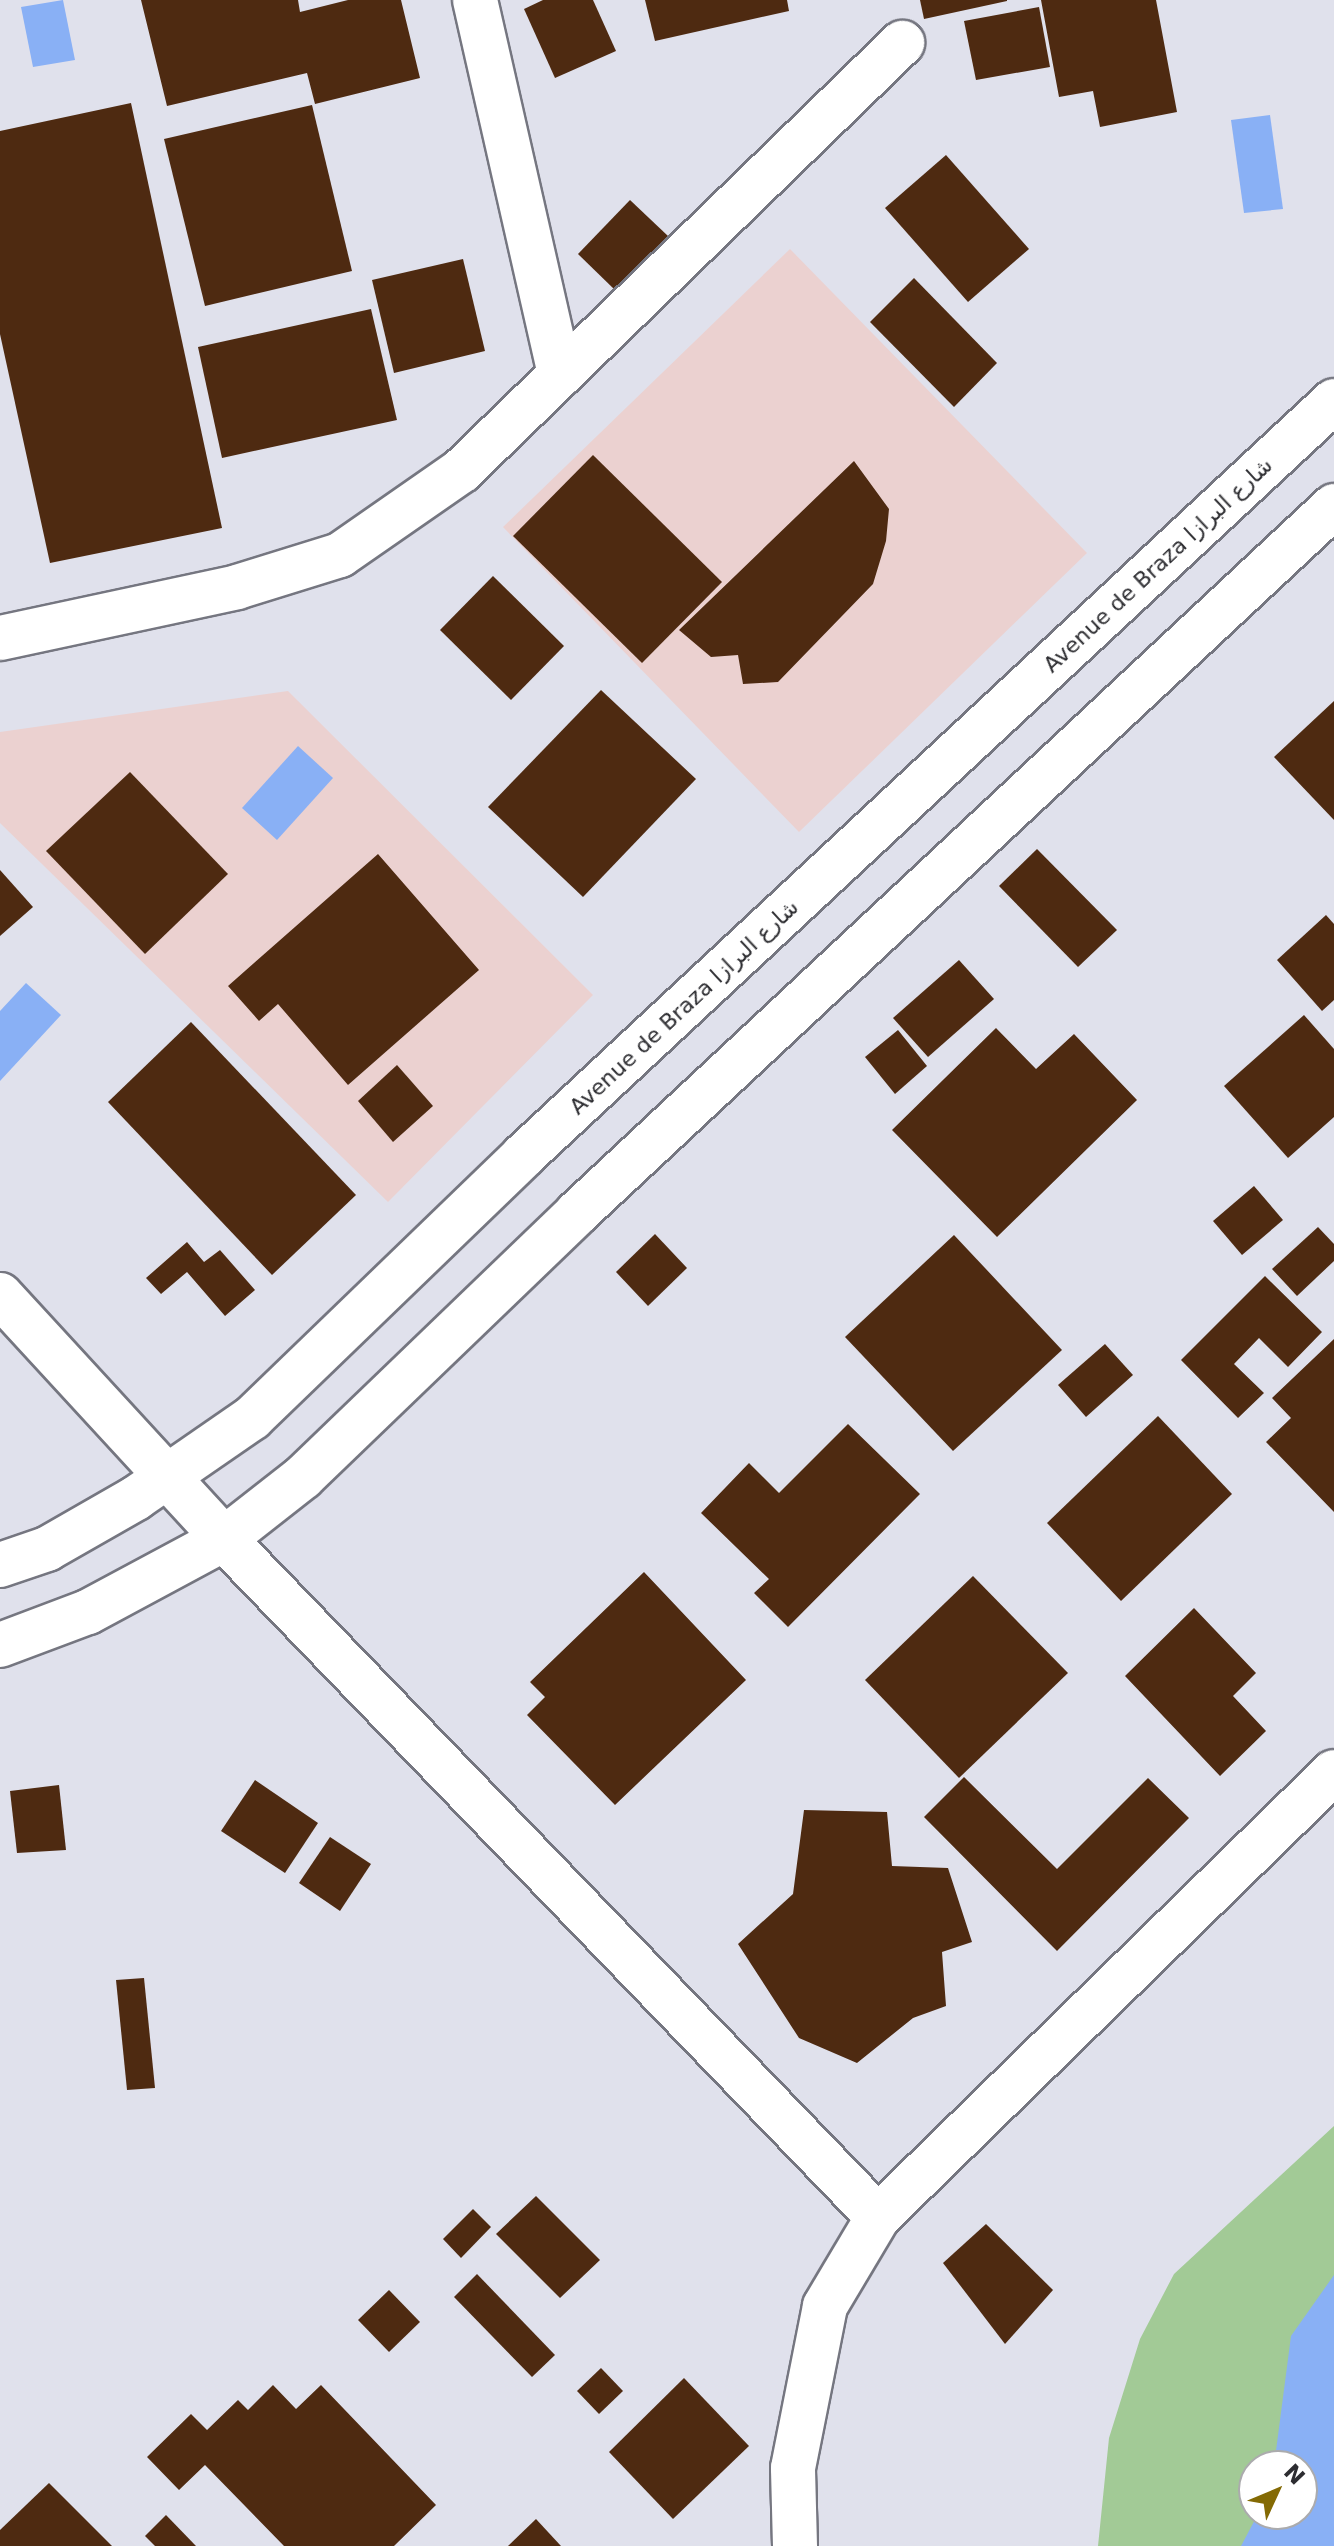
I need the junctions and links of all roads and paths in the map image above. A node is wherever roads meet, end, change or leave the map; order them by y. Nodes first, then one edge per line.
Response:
1 (475, 0) edge
2 (902, 43) dead end
3 (560, 374) junction
4 (1334, 401) edge
5 (1334, 506) edge
6 (0, 638) edge
7 (0, 1295) edge
8 (168, 1479) junction
9 (224, 1539) junction
10 (0, 1565) edge
11 (0, 1645) edge
12 (1334, 1772) edge
13 (878, 2217) junction
14 (795, 2546) edge

1 - 3 street
2 - 3 street
3 - 6 street
4 - 8 street, Avenue de Braza شارع البرازا
5 - 9 street
7 - 8 street
8 - 9 street
8 - 10 street, Avenue de Braza شارع البرازا
9 - 11 street
9 - 13 street
12 - 13 street
13 - 14 street

